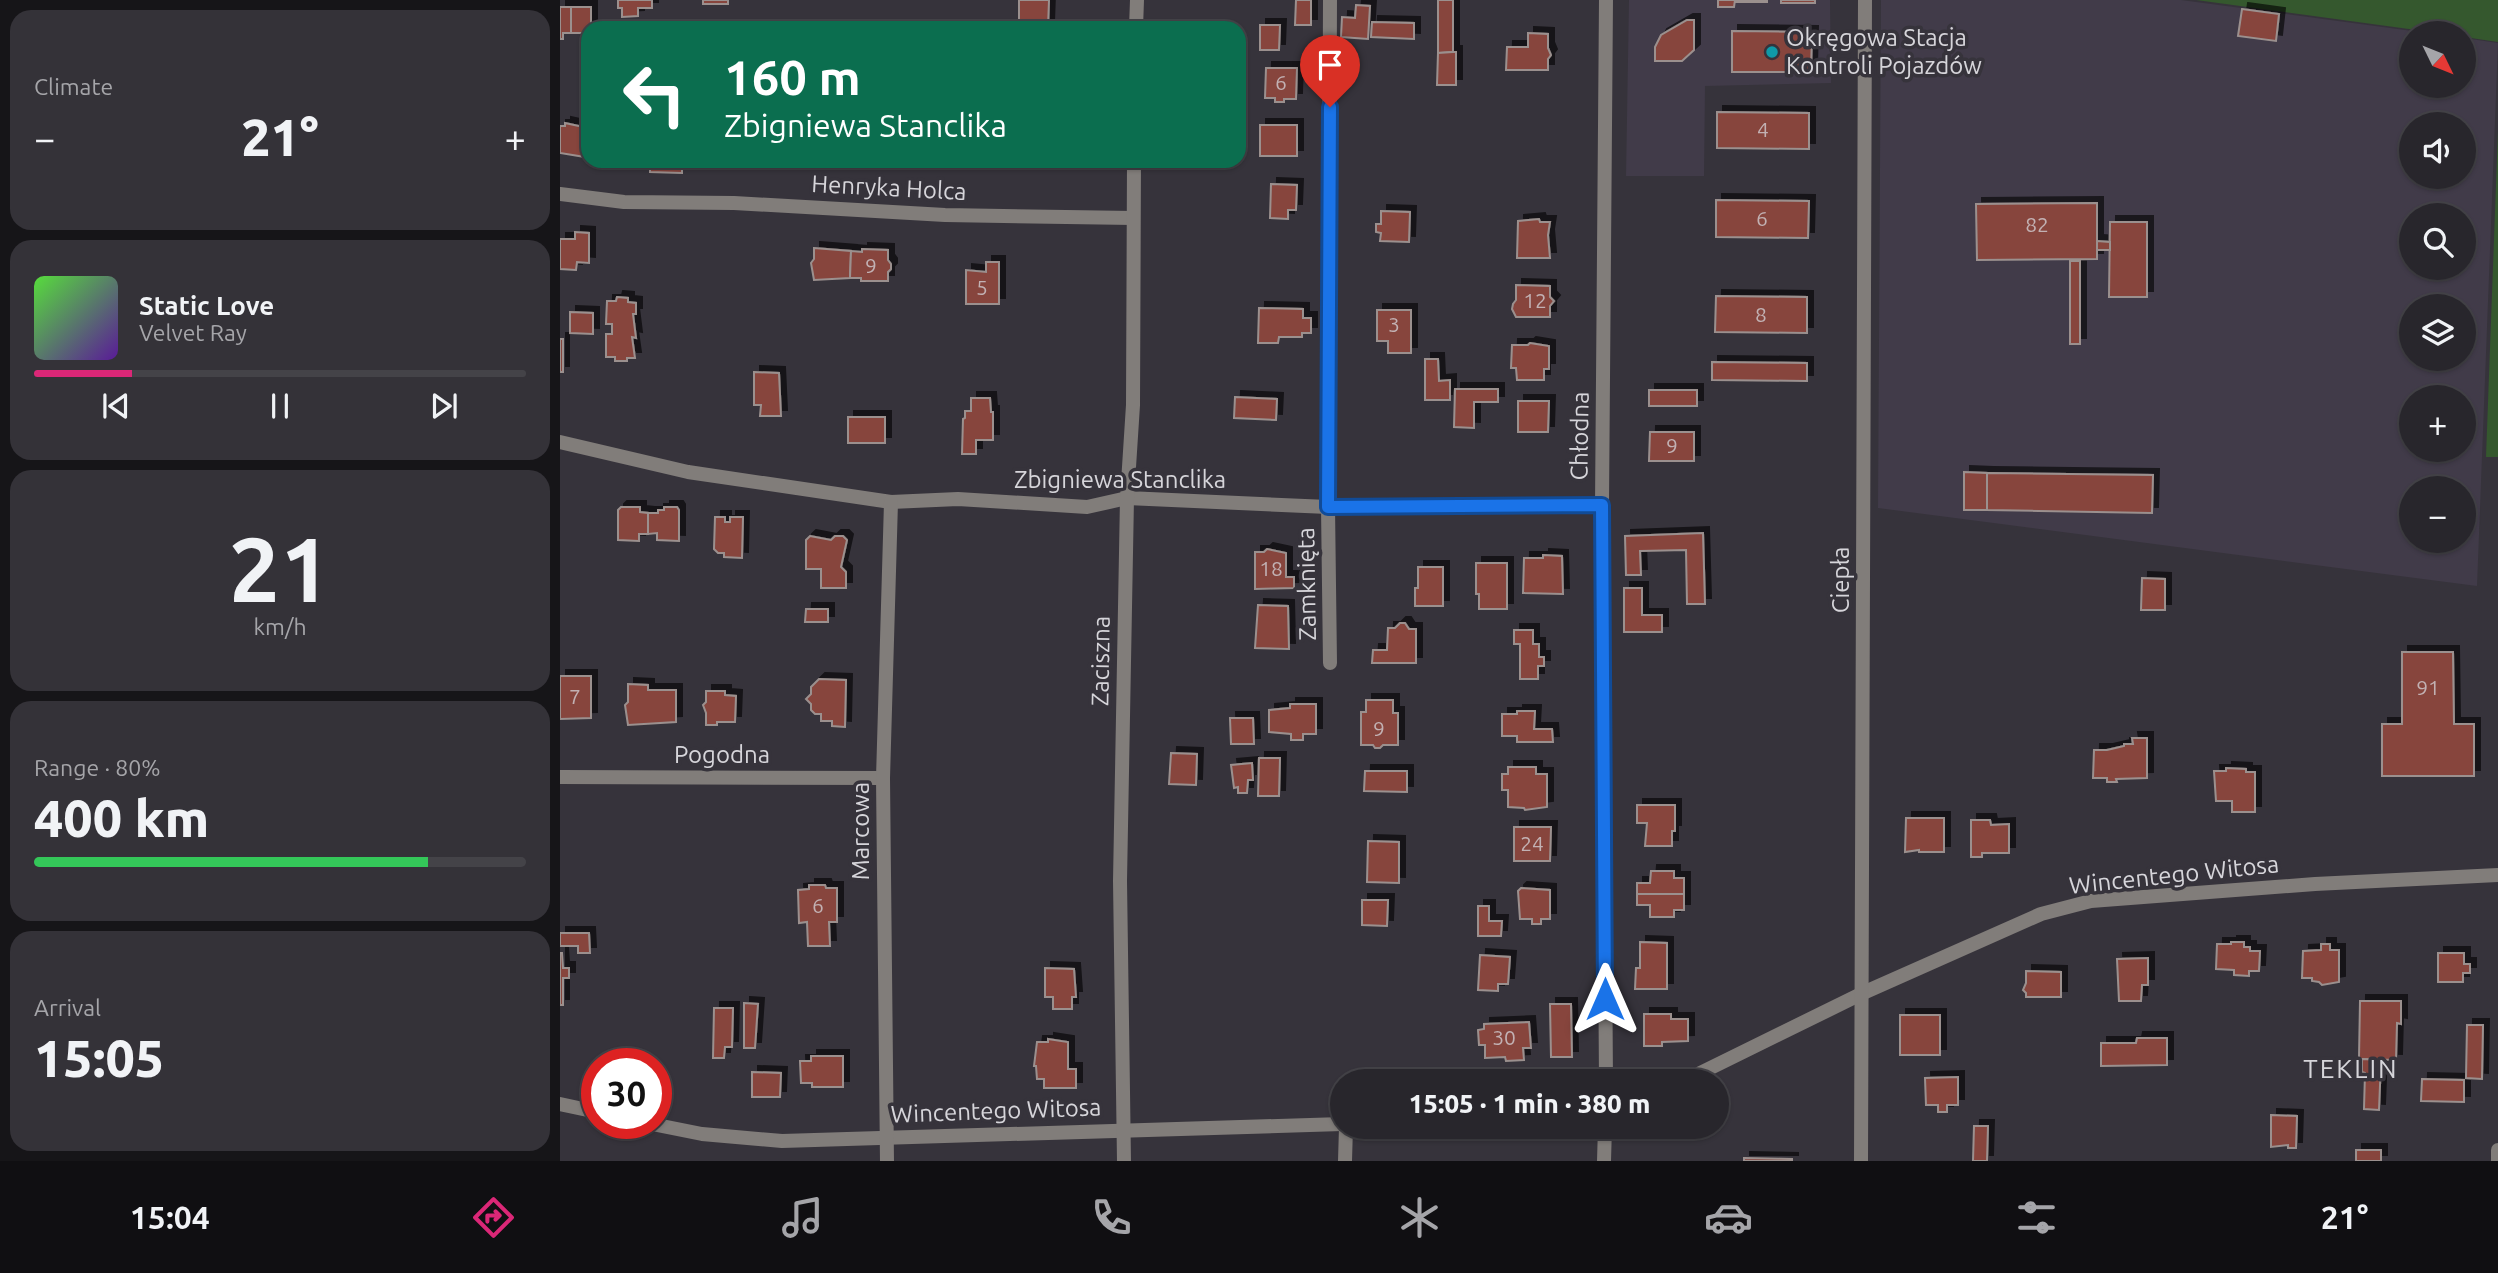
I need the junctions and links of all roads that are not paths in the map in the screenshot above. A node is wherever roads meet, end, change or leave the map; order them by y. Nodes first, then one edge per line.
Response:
1 (1137, 0) edge
2 (1330, 0) edge
3 (1606, 0) edge
4 (1865, 0) edge
5 (1136, 21) edge
6 (1134, 168) edge
7 (560, 194) edge
8 (1133, 218) junction
9 (560, 443) edge
10 (1127, 498) junction
11 (891, 502) junction
12 (1602, 505) junction
13 (1328, 507) junction
14 (1330, 663) dead end
15 (560, 777) edge
16 (883, 778) junction
17 (2498, 875) edge
18 (1863, 993) junction
19 (1606, 1069) edge
20 (1708, 1069) edge
21 (560, 1104) edge
22 (581, 1109) edge
23 (1330, 1125) edge
24 (672, 1128) edge
25 (1125, 1130) junction
26 (888, 1137) junction
27 (1344, 1139) edge
28 (1605, 1139) edge
29 (2498, 1150) edge
30 (887, 1161) edge
31 (1124, 1161) edge
32 (1345, 1161) edge
33 (1604, 1161) edge
34 (1861, 1161) edge
35 (2498, 1161) edge

1 - 5 street
2 - 13 street, Zamknięta
3 - 12 street, Chłodna
4 - 18 street, Ciepła
6 - 8 street, Zaciszna
7 - 8 street, Henryka Holca
8 - 10 street, Zaciszna
9 - 11 street, Zbigniewa Stanclika
10 - 11 street, Zbigniewa Stanclika
10 - 13 street, Zbigniewa Stanclika
10 - 25 street, Zaciszna
11 - 16 street, Marcowa
12 - 13 street, Zbigniewa Stanclika
12 - 19 street, Chłodna
13 - 14 street, Zamknięta
15 - 16 street, Pogodna
16 - 26 street, Marcowa
17 - 18 street, Wincentego Witosa
18 - 20 street, Wincentego Witosa
18 - 34 street, Ciepła
21 - 22 street
23 - 25 street, Wincentego Witosa
24 - 26 street, Wincentego Witosa
25 - 26 street, Wincentego Witosa
25 - 31 street, Zaciszna
26 - 30 street, Marcowa
27 - 32 street
28 - 33 street
29 - 35 street

